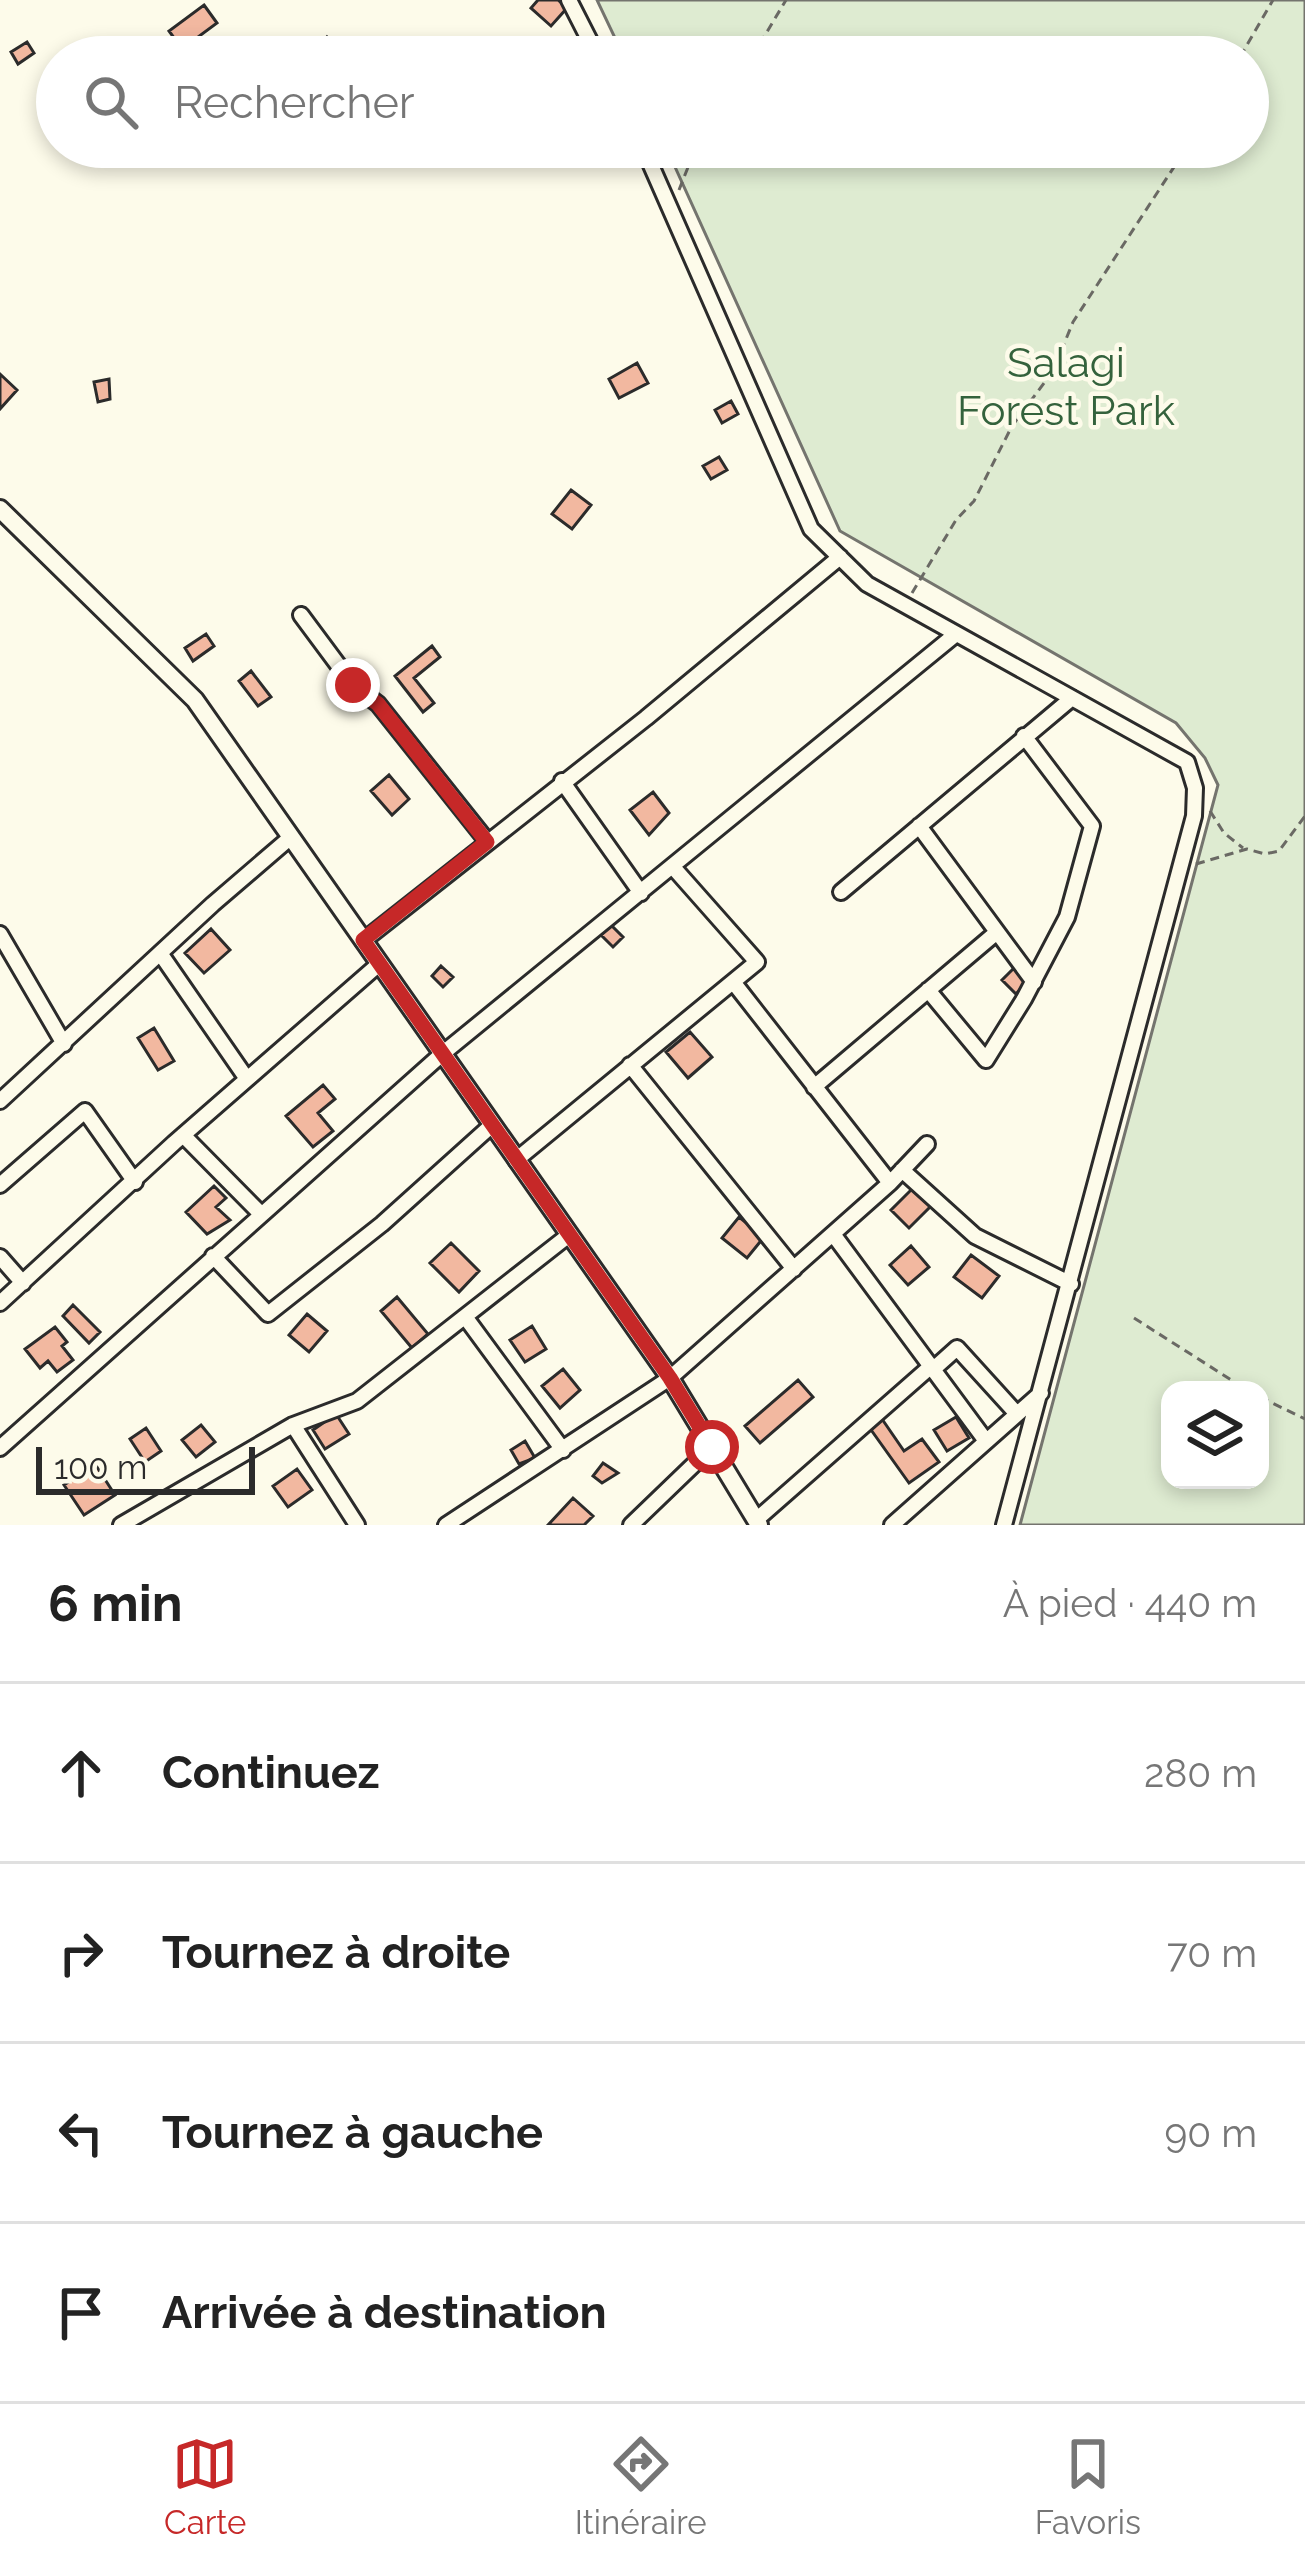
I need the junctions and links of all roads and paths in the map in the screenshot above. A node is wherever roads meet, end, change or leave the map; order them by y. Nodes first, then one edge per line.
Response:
1 (569, 0) edge
2 (786, 0) edge
3 (1273, 0) edge
4 (587, 36) edge
5 (765, 36) edge
6 (1252, 36) edge
7 (653, 168) edge
8 (687, 168) edge
9 (1173, 168) edge
10 (671, 206) junction
11 (0, 509) edge
12 (840, 557) junction
13 (905, 605) junction
14 (301, 615) dead end
15 (956, 634) junction
16 (1072, 698) junction
17 (1024, 736) junction
18 (562, 781) junction
19 (1195, 788) junction
20 (1305, 816) edge
21 (919, 826) junction
22 (291, 837) junction
23 (487, 842) junction
24 (1245, 849) junction
25 (674, 867) junction
26 (1180, 869) junction
27 (841, 892) dead end
28 (641, 893) junction
29 (998, 932) junction
30 (0, 934) edge
31 (363, 940) junction
32 (160, 953) junction
33 (379, 964) junction
34 (1034, 982) junction
35 (734, 983) junction
36 (928, 990) junction
37 (64, 1044) junction
38 (442, 1054) junction
39 (630, 1064) junction
40 (247, 1079) junction
41 (814, 1087) junction
42 (0, 1101) edge
43 (492, 1125) junction
44 (183, 1136) junction
45 (927, 1144) dead end
46 (516, 1160) junction
47 (902, 1170) junction
48 (134, 1182) junction
49 (890, 1183) junction
50 (0, 1185) edge
51 (261, 1214) junction
52 (833, 1234) junction
53 (569, 1235) junction
54 (213, 1256) junction
55 (0, 1257) edge
56 (794, 1269) junction
57 (22, 1282) junction
58 (1071, 1284) junction
59 (0, 1303) edge
60 (466, 1318) junction
61 (1134, 1318) dead end
62 (928, 1367) junction
63 (670, 1378) junction
64 (1235, 1381) edge
65 (1042, 1392) junction
66 (1269, 1401) edge
67 (1017, 1414) junction
68 (1305, 1419) edge
69 (293, 1425) junction
70 (986, 1441) junction
71 (712, 1447) junction
72 (0, 1448) edge
73 (563, 1450) junction
74 (758, 1522) edge
75 (121, 1525) edge
76 (357, 1525) edge
77 (446, 1525) edge
78 (631, 1525) edge
79 (892, 1525) edge
80 (1004, 1525) edge

1 - 4 street
2 - 5 path
3 - 6 path
7 - 10 street
8 - 10 path
9 - 13 path
10 - 12 street
11 - 22 street
12 - 13 street
12 - 18 street
13 - 15 street
14 - 23 street
15 - 16 street
15 - 25 street
16 - 17 street
16 - 19 street
17 - 21 street
17 - 34 street
18 - 23 street
18 - 28 street
19 - 24 path
19 - 26 street
20 - 24 path
21 - 27 street
21 - 29 street
22 - 31 street
22 - 32 street
23 - 31 street
24 - 26 path
25 - 28 street
25 - 35 street
26 - 58 street
28 - 38 street
29 - 34 street
29 - 36 street
30 - 37 street
31 - 33 street
32 - 37 street
32 - 40 street
33 - 38 street
33 - 40 street
34 - 36 street
35 - 39 street
35 - 41 street
36 - 41 street
37 - 42 street
38 - 43 street
38 - 51 street
39 - 46 street
39 - 56 street
40 - 44 street
41 - 49 street
43 - 46 street
43 - 54 street
44 - 48 street
44 - 51 street
45 - 47 street
46 - 53 street
47 - 49 street
47 - 58 street
48 - 50 street
48 - 57 street
49 - 52 street
51 - 54 street
52 - 56 street
52 - 62 street
53 - 60 street
53 - 63 street
54 - 72 street
55 - 57 street
56 - 63 street
57 - 59 street
58 - 65 street
60 - 69 street
60 - 73 street
61 - 64 path
62 - 67 street
62 - 70 street
62 - 74 street
63 - 71 street
63 - 73 street
65 - 67 street
65 - 80 street
66 - 68 path
67 - 70 street
69 - 75 street
69 - 76 street
70 - 79 street
71 - 74 street
71 - 78 street
73 - 77 street

